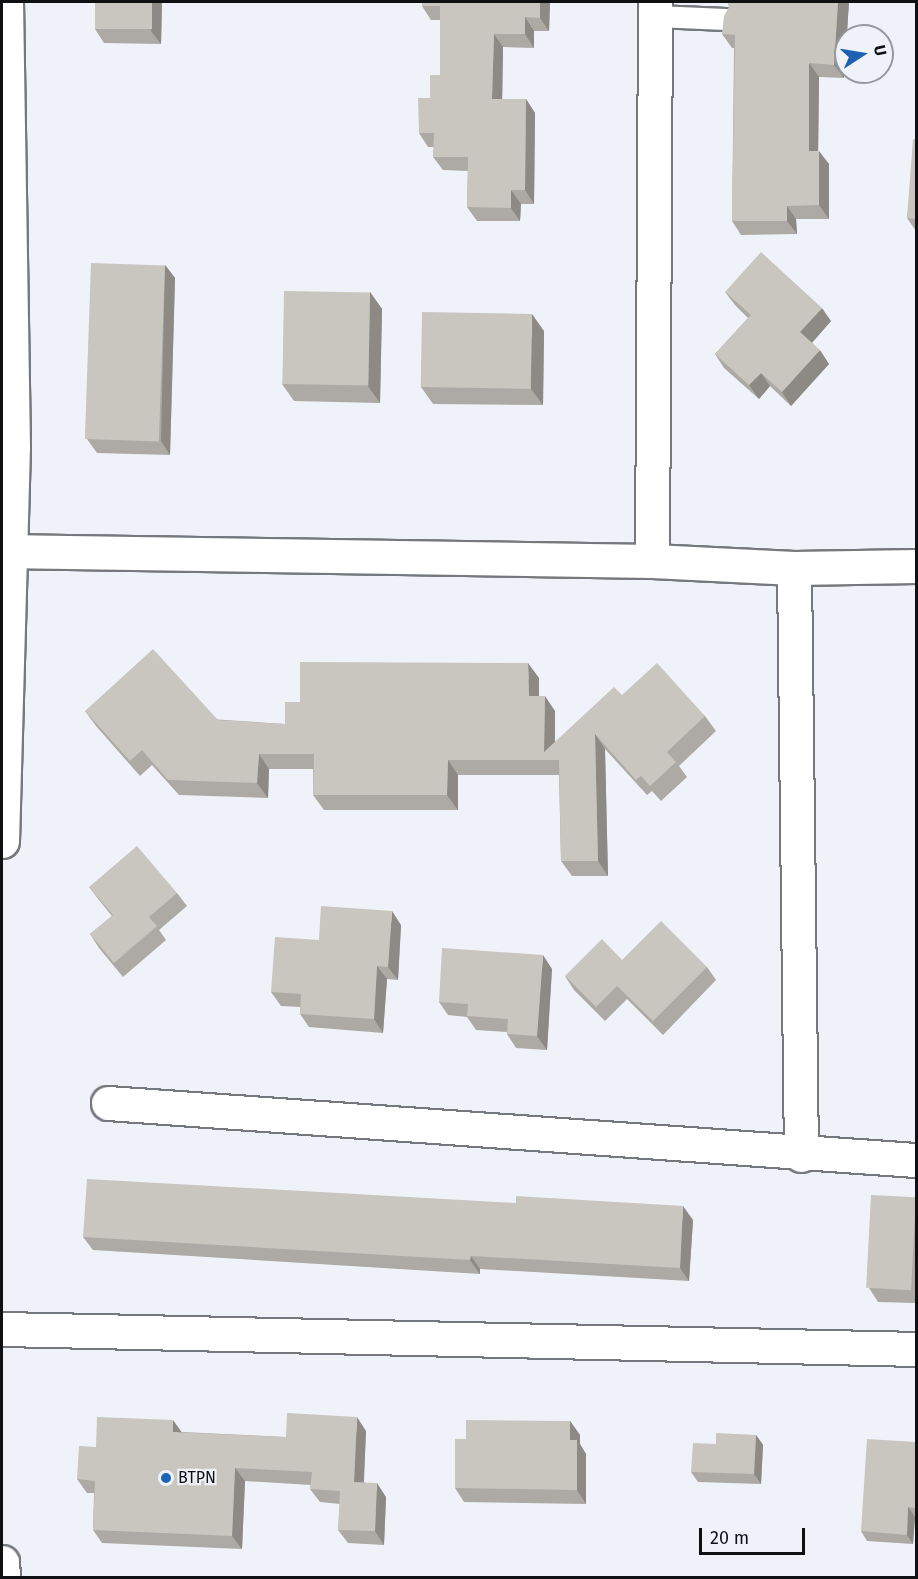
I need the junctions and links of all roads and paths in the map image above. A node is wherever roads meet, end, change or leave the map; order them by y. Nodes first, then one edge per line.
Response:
1 (6, 2) edge
2 (655, 9) edge
3 (726, 19) edge
4 (4, 82) edge
5 (6, 552) edge
6 (652, 561) junction
7 (916, 566) edge
8 (795, 568) junction
9 (2, 841) edge
10 (108, 1103) dead end
11 (801, 1155) junction
12 (916, 1160) edge
13 (2, 1329) edge
14 (916, 1349) edge
15 (2, 1563) edge
16 (3, 1578) edge

1 - 4 street
2 - 3 lane
2 - 6 street
4 - 5 street
5 - 6 street
5 - 9 street
6 - 8 street
7 - 8 street
8 - 11 street
10 - 11 street
11 - 12 street
13 - 14 street
15 - 16 street

